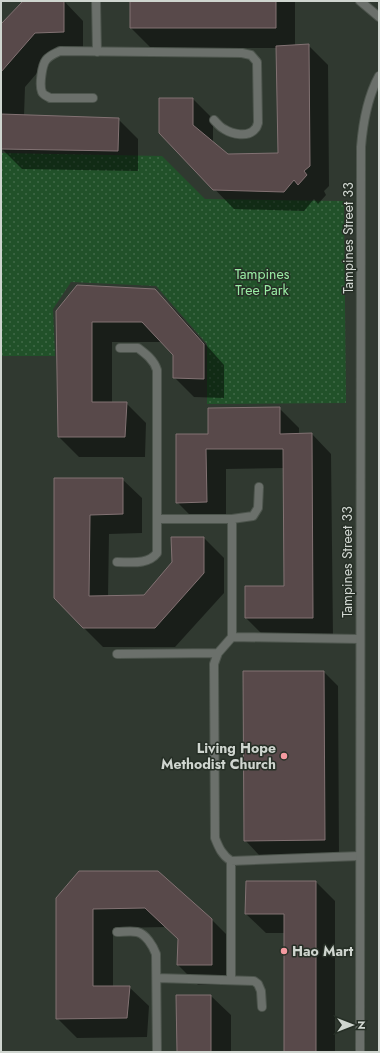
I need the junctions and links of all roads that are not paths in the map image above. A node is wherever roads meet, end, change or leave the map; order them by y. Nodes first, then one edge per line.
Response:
1 (96, 1) edge
2 (360, 1) edge
3 (379, 17) edge
4 (97, 52) junction
5 (379, 76) edge
6 (93, 98) dead end
7 (214, 120) dead end
8 (120, 348) dead end
9 (259, 487) dead end
10 (157, 519) junction
11 (232, 519) junction
12 (117, 562) dead end
13 (232, 637) junction
14 (360, 639) junction
15 (218, 653) junction
16 (116, 654) dead end
17 (360, 856) junction
18 (231, 861) junction
19 (117, 932) dead end
20 (157, 978) junction
21 (231, 980) junction
22 (262, 1006) dead end
23 (157, 1052) edge
24 (360, 1052) edge

1 - 4 street
2 - 3 street
4 - 6 street
4 - 7 street
5 - 14 street, Tampines Street 33
8 - 10 street
9 - 11 street
10 - 11 street
10 - 12 street
11 - 13 street
13 - 14 street
13 - 15 street
14 - 17 street, Tampines Street 33
15 - 16 street
15 - 18 street
17 - 18 street
17 - 24 street, Tampines Street 33
18 - 21 street
19 - 20 street
20 - 21 street
20 - 23 street
21 - 22 street

